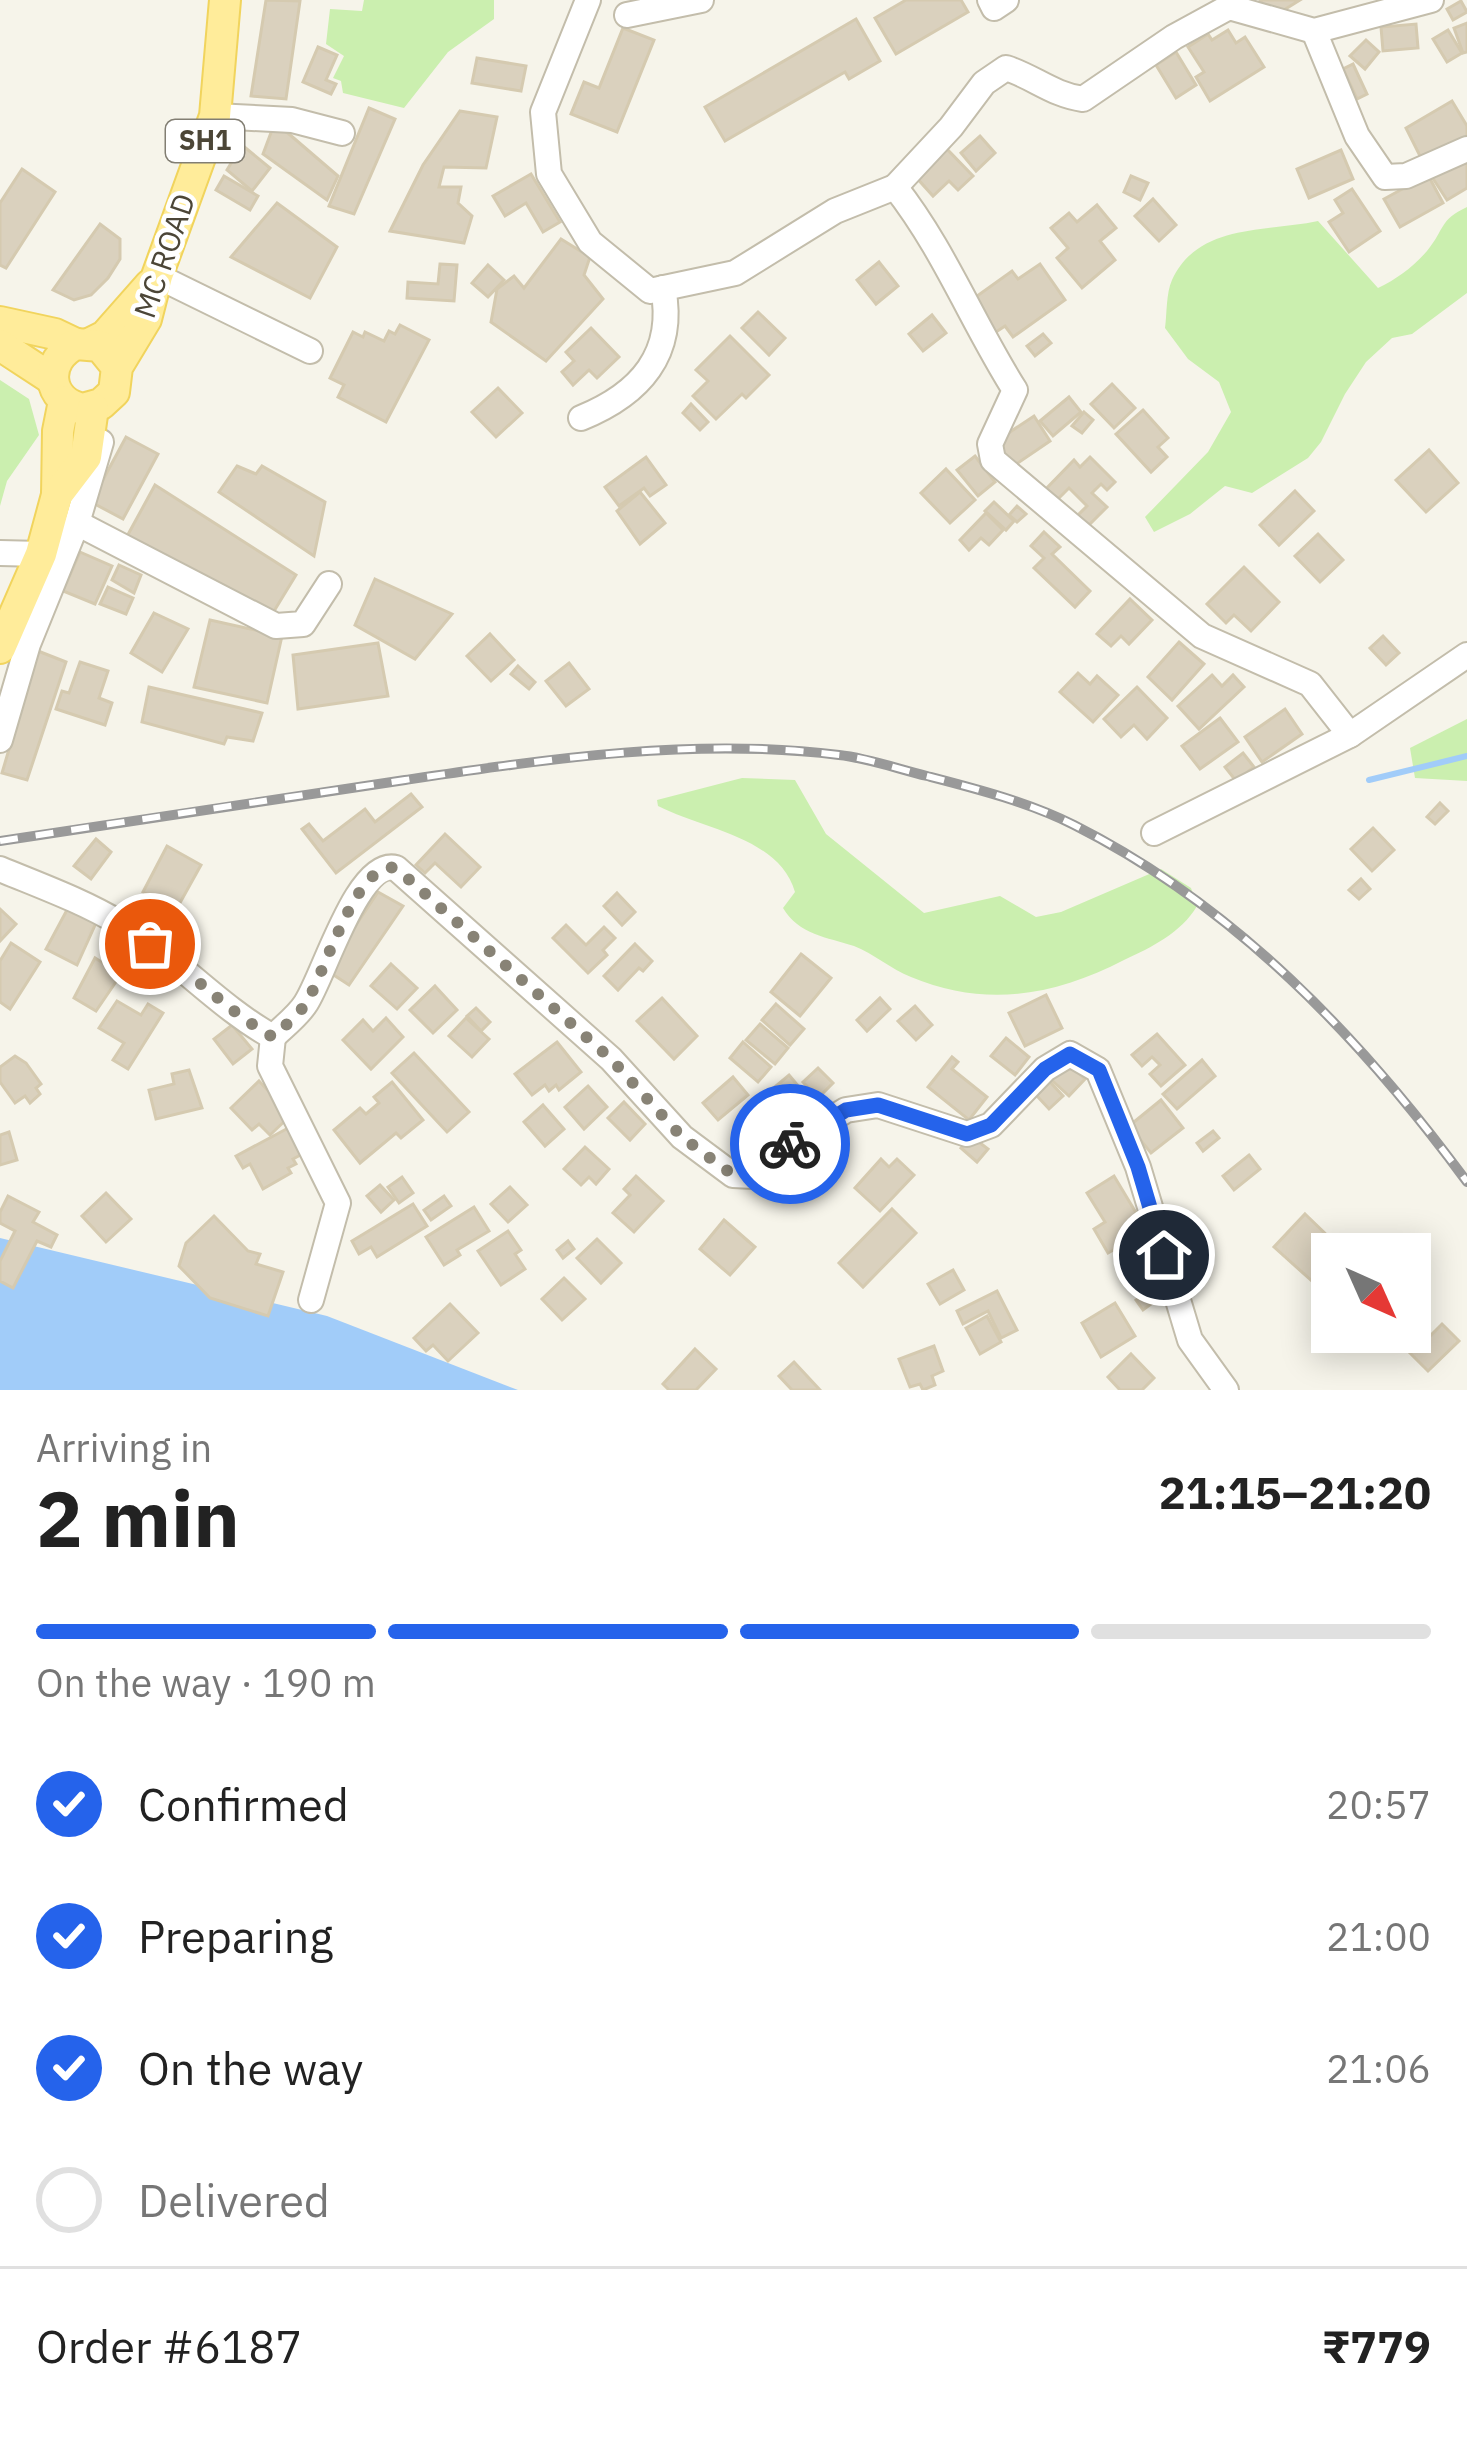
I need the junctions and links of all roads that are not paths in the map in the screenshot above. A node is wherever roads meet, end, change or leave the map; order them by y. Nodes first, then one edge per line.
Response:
1 (225, 0) edge
2 (588, 0) edge
3 (701, 0) edge
4 (990, 0) edge
5 (1006, 0) edge
6 (1431, 0) edge
7 (627, 15) dead end
8 (1314, 31) junction
9 (215, 116) junction
10 (341, 134) dead end
11 (1467, 148) edge
12 (895, 187) junction
13 (157, 276) junction
14 (663, 288) junction
15 (0, 322) edge
16 (83, 343) junction
17 (0, 345) edge
18 (310, 351) dead end
19 (117, 367) junction
20 (70, 396) junction
21 (580, 418) dead end
22 (77, 524) junction
23 (0, 553) edge
24 (41, 554) junction
25 (329, 584) dead end
26 (0, 648) edge
27 (1467, 655) edge
28 (1350, 735) junction
29 (0, 740) edge
30 (1154, 833) dead end
31 (0, 869) edge
32 (273, 1037) junction
33 (311, 1300) dead end
34 (1226, 1390) edge

1 - 9 main road, MC ROAD / SH1
2 - 14 street
3 - 7 street
4 - 5 street
6 - 8 street
8 - 11 street
8 - 12 street
9 - 10 street
9 - 13 main road, MC ROAD / SH1
12 - 14 street
12 - 28 street
13 - 16 main road
13 - 18 street
13 - 19 main road, MC ROAD / SH1
14 - 21 street
15 - 16 main road
16 - 19 main road, MC ROAD
16 - 20 main road
17 - 20 main road
19 - 20 main road, MC ROAD
20 - 22 street
20 - 24 main road
22 - 25 street
22 - 29 street
23 - 24 street
24 - 26 main road
27 - 28 street
28 - 30 street
31 - 32 street
32 - 33 street
32 - 34 street

